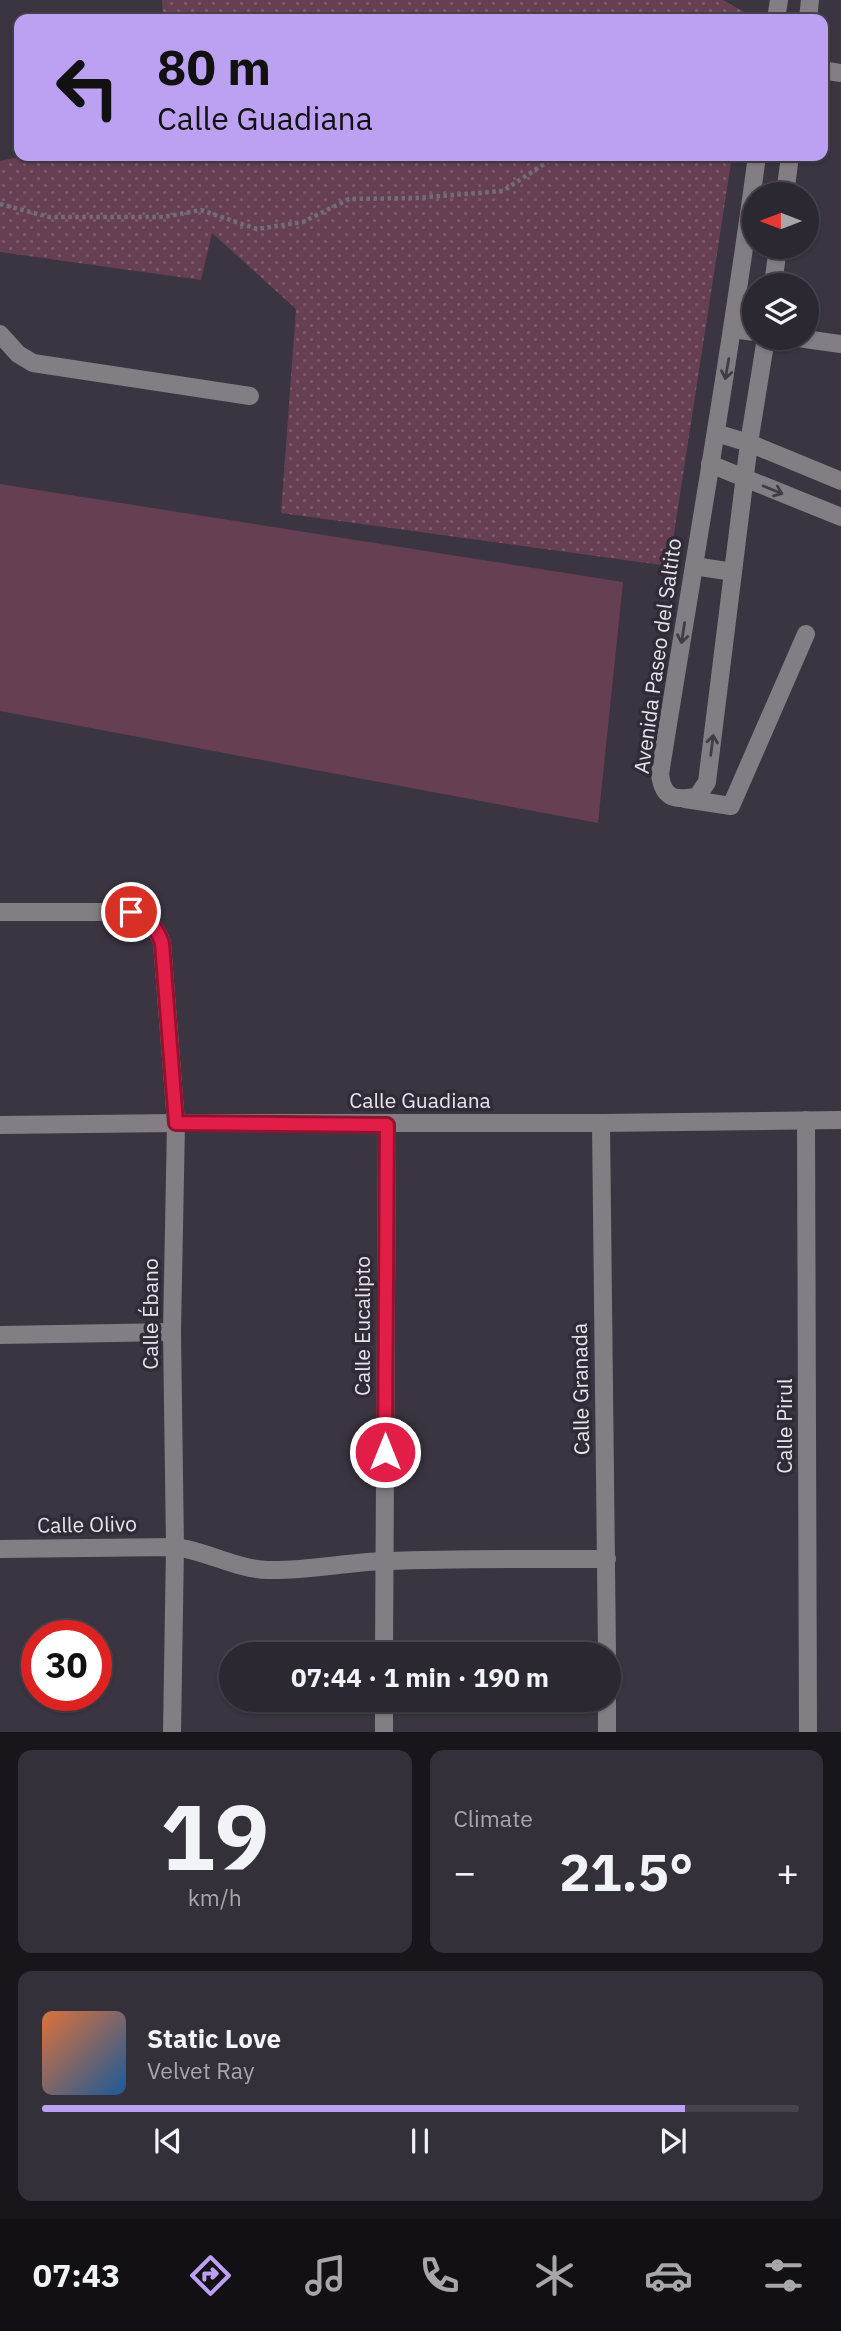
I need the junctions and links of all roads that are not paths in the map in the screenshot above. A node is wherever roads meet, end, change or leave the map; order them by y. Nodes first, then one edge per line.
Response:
1 (756, 161) edge
2 (789, 161) edge
3 (787, 182) edge
4 (734, 329) junction
5 (742, 330) edge
6 (0, 334) edge
7 (819, 341) edge
8 (841, 344) edge
9 (764, 350) edge
10 (250, 396) dead end
11 (716, 433) junction
12 (750, 443) junction
13 (710, 464) junction
14 (745, 478) junction
15 (841, 481) edge
16 (841, 517) edge
17 (694, 566) junction
18 (733, 572) junction
19 (806, 634) dead end
20 (685, 799) junction
21 (0, 912) edge
22 (806, 1120) junction
23 (841, 1120) edge
24 (176, 1123) junction
25 (601, 1123) junction
26 (0, 1125) edge
27 (387, 1125) junction
28 (172, 1332) junction
29 (0, 1335) edge
30 (175, 1547) junction
31 (0, 1549) edge
32 (607, 1559) junction
33 (384, 1561) junction
34 (384, 1642) edge
35 (607, 1642) edge
36 (384, 1712) edge
37 (607, 1712) edge
38 (172, 1732) edge
39 (384, 1732) edge
40 (607, 1732) edge
41 (808, 1732) edge

1 - 4 street, Avenida Paseo del Saltito
2 - 3 street
4 - 5 street
4 -> 11 street, Avenida Paseo del Saltito
6 - 10 street
7 - 8 street
9 - 12 street
11 - 12 street
11 - 13 street, Avenida Paseo del Saltito
12 - 14 street
12 - 15 street
13 - 14 street
13 - 17 street, Avenida Paseo del Saltito
14 -> 16 street
14 - 18 street
17 - 18 street
17 -> 20 street, Avenida Paseo del Saltito
20 -> 18 street
19 - 20 street
21 - 24 street, Calle Ébano
22 - 23 street, Calle Guadiana
22 - 25 street, Calle Guadiana
22 - 41 street, Calle Pirul
24 - 26 street, Calle Guadiana
24 - 27 street, Calle Guadiana
24 - 28 street, Calle Ébano
25 - 27 street, Calle Guadiana
25 - 32 street, Calle Granada
27 - 33 street, Calle Eucalipto
28 - 29 street
28 - 30 street, Calle Ébano
30 - 31 street, Calle Olivo
30 - 33 street, Calle Olivo
30 - 38 street, Calle Ébano
32 - 33 street, Calle Olivo
32 - 35 street, Calle Granada
33 - 34 street, Calle Eucalipto
36 - 39 street
37 - 40 street

